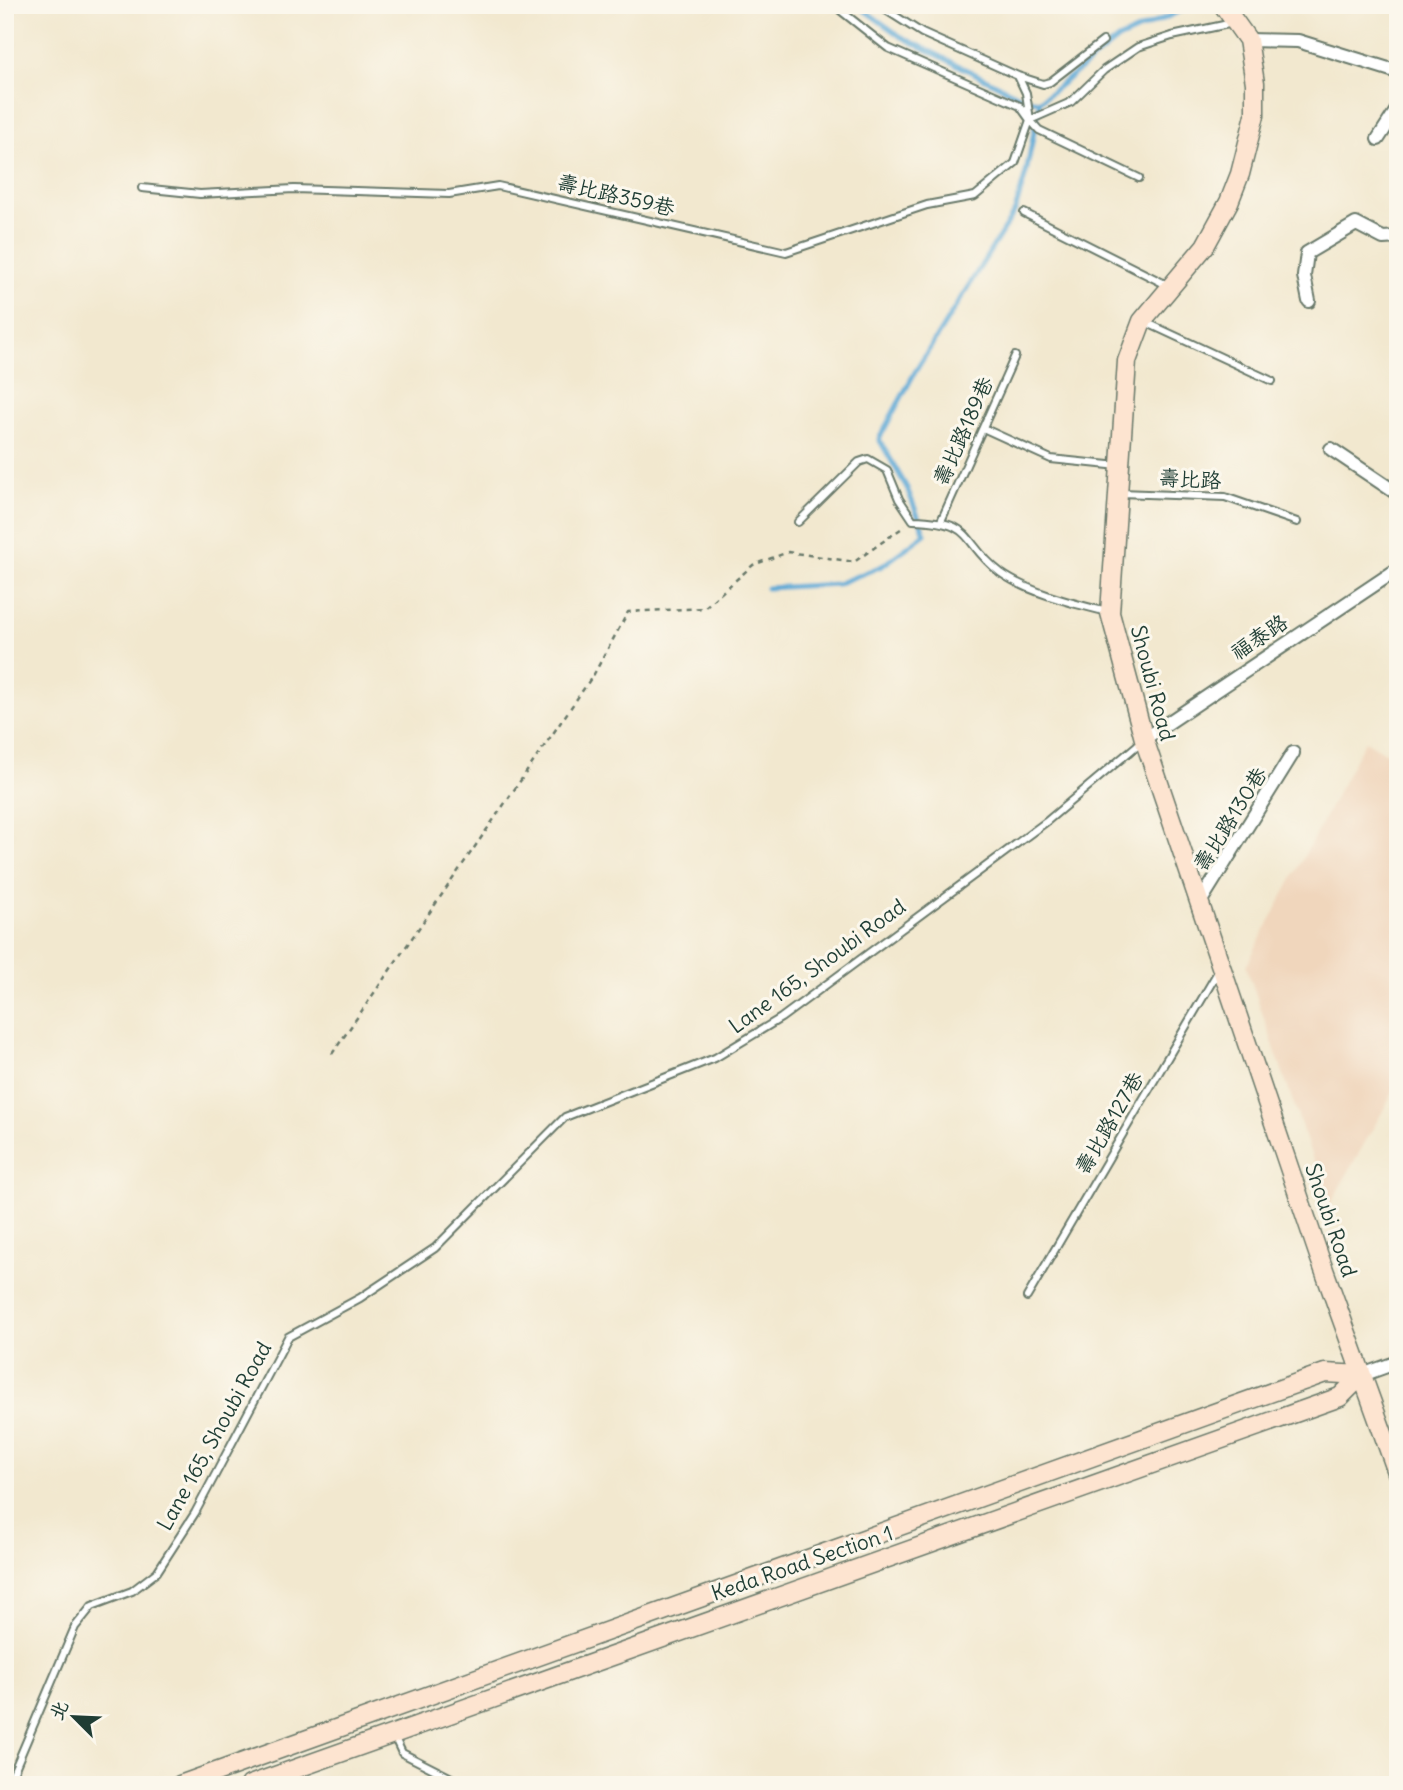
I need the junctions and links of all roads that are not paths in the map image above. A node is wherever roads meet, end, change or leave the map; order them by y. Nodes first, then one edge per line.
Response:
1 (878, 5) edge
2 (840, 10) dead end
3 (1228, 13) edge
4 (1248, 40) junction
5 (1103, 41) dead end
6 (1398, 72) edge
7 (1018, 76) junction
8 (1398, 108) edge
9 (1030, 120) junction
10 (1378, 139) dead end
11 (1139, 178) dead end
12 (142, 188) dead end
13 (1024, 213) dead end
14 (1398, 237) edge
15 (1171, 286) junction
16 (1309, 301) dead end
17 (1142, 321) junction
18 (1015, 356) dead end
19 (1272, 381) dead end
20 (985, 429) junction
21 (1331, 449) dead end
22 (1122, 466) junction
23 (1120, 493) junction
24 (1398, 494) edge
25 (941, 521) junction
26 (798, 522) dead end
27 (1297, 522) dead end
28 (1398, 569) edge
29 (1110, 613) junction
30 (1144, 739) junction
31 (1293, 753) dead end
32 (1199, 904) junction
33 (1220, 967) junction
34 (1027, 1297) dead end
35 (1398, 1362) edge
36 (1362, 1375) junction
37 (1398, 1475) edge
38 (393, 1732) junction
39 (8, 1785) edge
40 (180, 1785) edge
41 (250, 1785) edge
42 (465, 1785) edge

1 - 7 lane
2 - 9 lane
3 - 4 street, Shoubi Road
3 - 9 lane
4 - 6 street
4 - 15 street, Shoubi Road
5 - 7 lane
7 - 9 lane, 壽比路359巷
8 - 10 street
9 - 11 lane
9 - 12 lane, 壽比路359巷
13 - 15 lane
14 - 16 street
15 - 17 street, Shoubi Road
17 - 19 lane
17 - 22 street, Shoubi Road
18 - 20 lane, 壽比路189巷
20 - 22 lane
20 - 25 lane, 壽比路189巷
21 - 24 street
22 - 23 street, Shoubi Road
23 - 27 lane, 壽比路
23 - 29 street, Shoubi Road
25 - 26 lane
25 - 29 lane
28 - 30 street, 福泰路
29 - 30 street, Shoubi Road
30 - 32 street, Shoubi Road
30 - 39 lane, Lane 165, Shoubi Road
31 - 32 street, 壽比路130巷
32 - 33 street, Shoubi Road
33 - 34 lane, 壽比路127巷
33 - 36 street, Shoubi Road
35 - 36 street
36 - 37 street, Shoubi Road
36 - 38 street, Keda Road Section 1
36 - 40 street
38 - 41 street, Keda Road Section 1
38 - 42 lane

